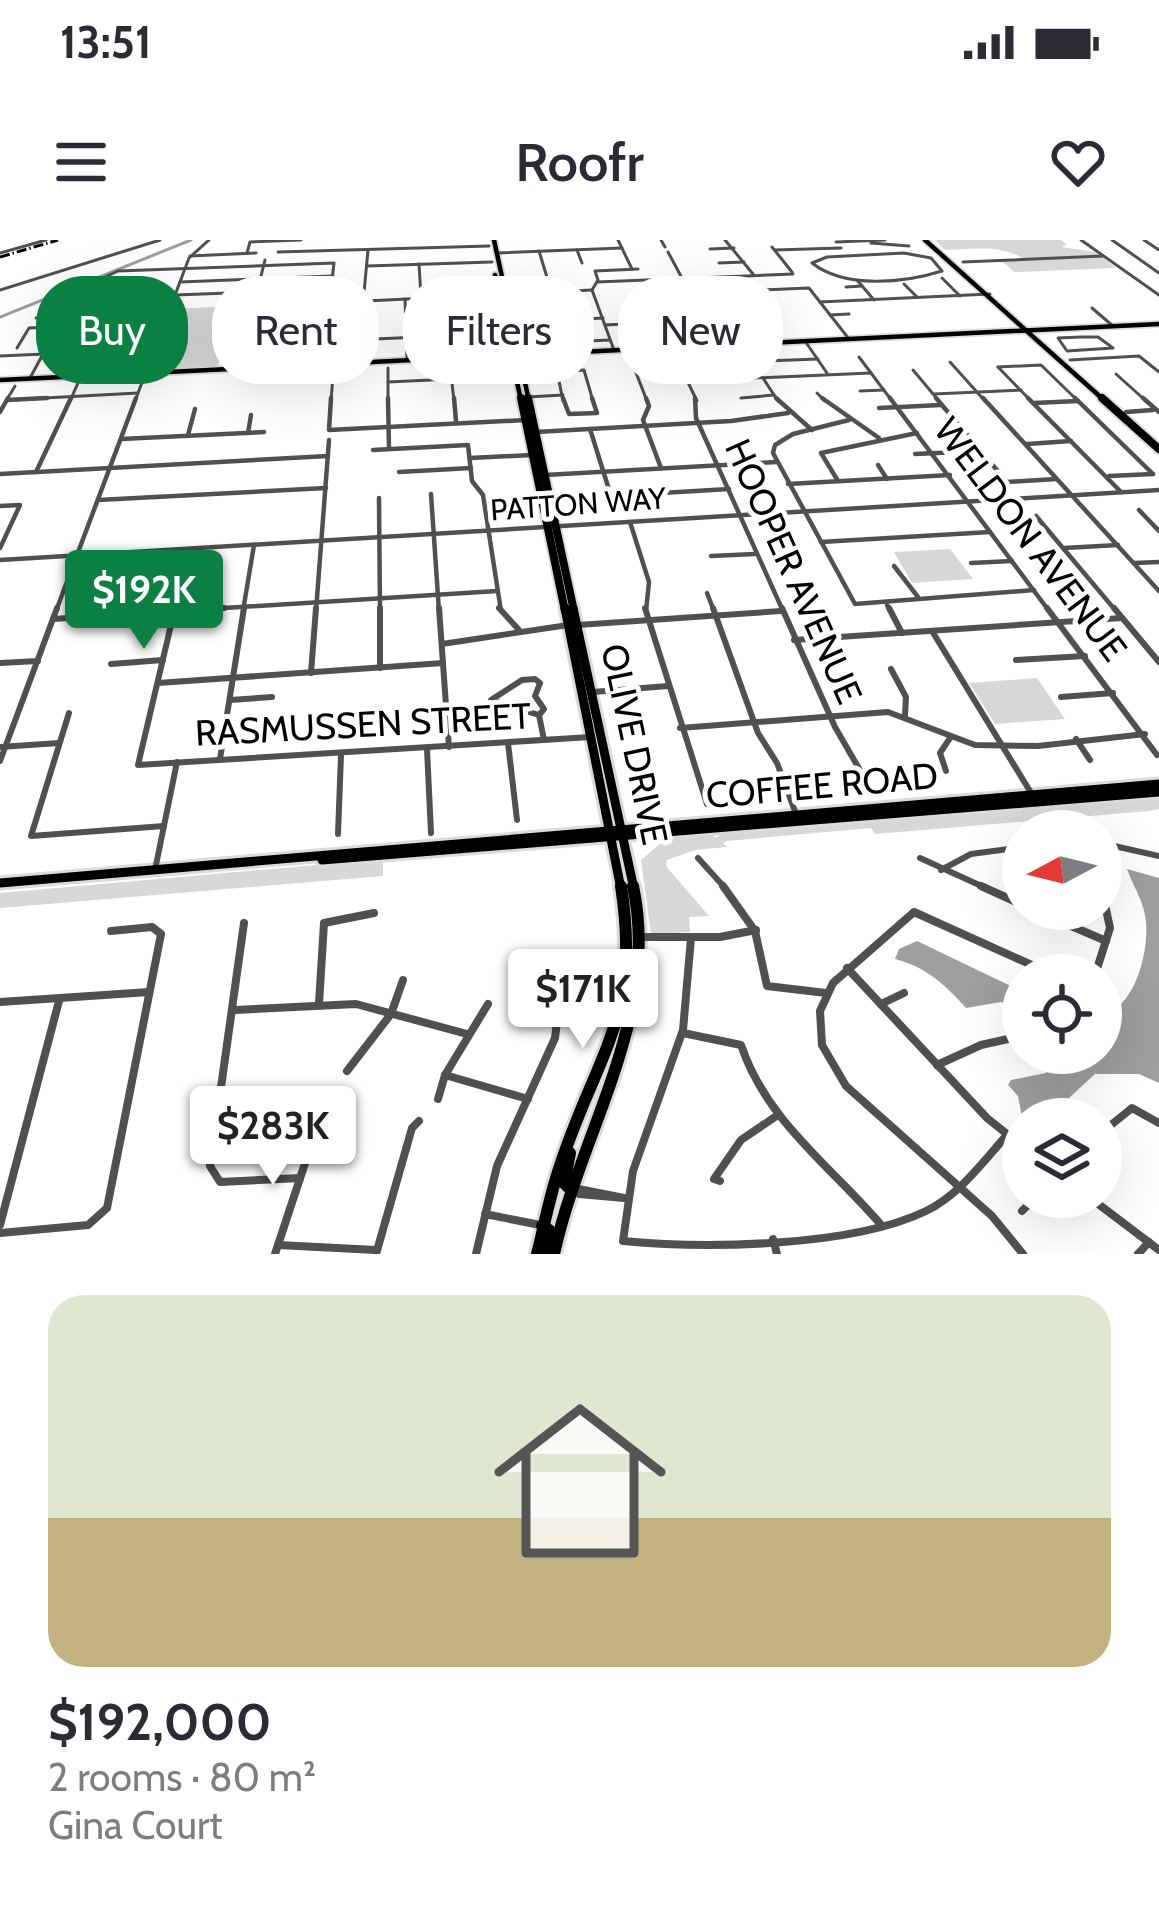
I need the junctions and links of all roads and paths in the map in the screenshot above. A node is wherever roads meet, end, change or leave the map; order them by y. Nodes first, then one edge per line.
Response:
1 (41, 240) edge
2 (160, 240) edge
3 (209, 240) edge
4 (302, 240) edge
5 (618, 240) edge
6 (661, 240) edge
7 (725, 240) edge
8 (869, 240) edge
9 (885, 240) edge
10 (928, 240) edge
11 (1081, 240) edge
12 (1112, 240) edge
13 (835, 241) edge
14 (250, 242) edge
15 (1147, 242) edge
16 (909, 246) dead end
17 (1159, 247) edge
18 (622, 248) junction
19 (734, 248) junction
20 (493, 249) edge
21 (710, 249) dead end
22 (368, 250) junction
23 (577, 250) junction
24 (306, 251) junction
25 (539, 251) junction
26 (278, 252) dead end
27 (256, 253) dead end
28 (0, 254) edge
29 (247, 254) junction
30 (190, 256) junction
31 (1103, 256) junction
32 (582, 262) dead end
33 (744, 262) junction
34 (963, 262) dead end
35 (264, 263) junction
36 (719, 263) dead end
37 (944, 263) junction
38 (1159, 263) edge
39 (418, 264) junction
40 (1146, 264) junction
41 (367, 266) junction
42 (185, 268) junction
43 (964, 271) junction
44 (1159, 272) edge
45 (107, 276) edge
46 (182, 276) edge
47 (261, 276) edge
48 (333, 276) edge
49 (367, 276) edge
50 (419, 276) edge
51 (547, 276) edge
52 (681, 276) edge
53 (755, 276) joint
54 (942, 278) dead end
55 (856, 279) dead end
56 (597, 282) junction
57 (618, 282) edge
58 (904, 284) dead end
59 (862, 286) junction
60 (594, 287) edge
61 (846, 287) dead end
62 (783, 289) edge
63 (0, 290) edge
64 (987, 294) junction
65 (594, 295) edge
66 (1159, 295) edge
67 (960, 296) junction
68 (917, 298) junction
69 (874, 299) junction
70 (820, 302) junction
71 (999, 306) junction
72 (1092, 308) dead end
73 (849, 314) dead end
74 (830, 315) junction
75 (1016, 316) junction
76 (594, 322) edge
77 (604, 322) junction
78 (618, 322) edge
79 (1159, 324) edge
80 (1113, 326) junction
81 (36, 328) edge
82 (1031, 330) junction
83 (1077, 332) junction
84 (849, 339) junction
85 (594, 340) edge
86 (610, 340) junction
87 (805, 341) junction
88 (783, 342) edge
89 (1047, 347) junction
90 (17, 348) dead end
91 (614, 350) junction
92 (618, 350) edge
93 (594, 351) edge
94 (36, 355) edge
95 (859, 357) dead end
96 (1, 358) edge
97 (818, 359) junction
98 (783, 360) edge
99 (1070, 360) junction
100 (950, 362) dead end
101 (36, 367) edge
102 (388, 368) dead end
103 (914, 370) dead end
104 (1159, 372) edge
105 (871, 373) junction
106 (829, 374) junction
107 (1116, 374) dead end
108 (783, 377) edge
109 (30, 378) junction
110 (36, 378) edge
111 (0, 380) edge
112 (403, 381) edge
113 (388, 382) junction
114 (78, 384) edge
115 (143, 384) edge
116 (332, 384) edge
117 (452, 384) edge
118 (518, 384) edge
119 (524, 384) edge
120 (640, 384) edge
121 (689, 384) edge
122 (768, 384) edge
123 (15, 386) dead end
124 (519, 387) junction
125 (884, 390) junction
126 (1021, 390) junction
127 (860, 391) dead end
128 (977, 392) junction
129 (138, 393) junction
130 (818, 393) dead end
131 (933, 394) junction
132 (563, 395) junction
133 (774, 395) junction
134 (1159, 395) edge
135 (1141, 396) junction
136 (71, 397) junction
137 (528, 397) junction
138 (741, 398) dead end
139 (7, 400) junction
140 (1078, 401) junction
141 (1034, 403) junction
142 (943, 405) junction
143 (898, 407) junction
144 (879, 408) dead end
145 (195, 410) dead end
146 (1158, 411) edge
147 (0, 412) edge
148 (788, 412) junction
149 (1123, 412) junction
150 (1091, 413) junction
151 (251, 415) dead end
152 (526, 420) junction
153 (850, 420) junction
154 (456, 423) junction
155 (698, 423) junction
156 (644, 425) junction
157 (388, 427) junction
158 (590, 428) junction
159 (812, 430) junction
160 (264, 432) dead end
161 (536, 432) junction
162 (248, 433) junction
163 (917, 433) junction
164 (188, 436) junction
165 (763, 438) dead end
166 (879, 438) junction
167 (121, 439) junction
168 (329, 440) dead end
169 (1071, 441) junction
170 (778, 442) junction
171 (1024, 444) junction
172 (1159, 445) edge
173 (389, 449) junction
174 (373, 450) dead end
175 (981, 451) junction
176 (933, 453) junction
177 (915, 454) dead end
178 (328, 456) junction
179 (533, 457) junction
180 (470, 458) junction
181 (777, 462) junction
182 (718, 465) junction
183 (878, 465) dead end
184 (110, 468) junction
185 (471, 468) junction
186 (661, 468) junction
187 (36, 472) junction
188 (399, 472) dead end
189 (603, 472) junction
190 (545, 475) junction
191 (950, 475) junction
192 (1, 476) edge
193 (1106, 476) junction
194 (887, 478) junction
195 (1056, 479) junction
196 (838, 481) junction
197 (788, 484) junction
198 (326, 488) junction
199 (729, 489) junction
200 (1159, 490) edge
201 (1121, 492) junction
202 (431, 494) dead end
203 (1071, 495) junction
204 (380, 498) dead end
205 (98, 500) junction
206 (967, 502) junction
207 (0, 506) edge
208 (1139, 510) dead end
209 (804, 512) junction
210 (1036, 515) dead end
211 (737, 516) junction
212 (630, 522) junction
213 (552, 528) junction
214 (488, 531) junction
215 (1159, 531) edge
216 (990, 532) junction
217 (434, 534) junction
218 (380, 538) junction
219 (322, 541) junction
220 (820, 542) junction
221 (254, 545) junction
222 (1118, 545) junction
223 (0, 548) edge
224 (1064, 548) junction
225 (189, 549) junction
226 (755, 554) junction
227 (77, 556) junction
228 (711, 556) dead end
229 (0, 560) edge
230 (1012, 561) junction
231 (1159, 562) edge
232 (971, 563) dead end
233 (1134, 563) junction
234 (894, 566) dead end
235 (1034, 590) junction
236 (496, 591) junction
237 (1159, 591) edge
238 (707, 592) dead end
239 (438, 595) junction
240 (918, 597) junction
241 (380, 598) junction
242 (317, 602) junction
243 (887, 605) junction
244 (244, 607) junction
245 (175, 611) junction
246 (781, 611) junction
247 (713, 616) junction
248 (1122, 618) junction
249 (53, 619) junction
250 (648, 620) junction
251 (1059, 622) junction
252 (573, 625) junction
253 (519, 630) junction
254 (932, 631) junction
255 (902, 633) junction
256 (794, 640) junction
257 (442, 644) junction
258 (1085, 656) junction
259 (1016, 660) dead end
260 (38, 661) junction
261 (163, 661) junction
262 (1159, 662) edge
263 (0, 663) edge
264 (443, 663) junction
265 (111, 664) dead end
266 (380, 668) junction
267 (891, 669) dead end
268 (577, 670) junction
269 (311, 673) junction
270 (233, 678) junction
271 (158, 683) junction
272 (668, 686) junction
273 (593, 692) junction
274 (1113, 693) junction
275 (272, 697) dead end
276 (1061, 697) dead end
277 (230, 700) junction
278 (69, 713) dead end
279 (539, 715) junction
280 (905, 715) junction
281 (830, 716) junction
282 (753, 722) junction
283 (680, 728) junction
284 (1145, 734) junction
285 (591, 737) junction
286 (950, 738) junction
287 (544, 740) junction
288 (1076, 740) junction
289 (59, 743) junction
290 (508, 743) junction
291 (1004, 745) junction
292 (3, 747) edge
293 (449, 747) junction
294 (427, 749) junction
295 (341, 755) junction
296 (1157, 755) edge
297 (220, 759) junction
298 (0, 760) edge
299 (608, 760) junction
300 (1090, 760) dead end
301 (177, 762) junction
302 (946, 771) dead end
303 (1159, 788) edge
304 (872, 791) dead end
305 (1034, 794) junction
306 (707, 804) dead end
307 (982, 806) junction
308 (800, 818) junction
309 (518, 820) dead end
310 (164, 826) junction
311 (431, 833) dead end
312 (618, 833) junction
313 (338, 834) dead end
314 (1122, 848) edge
315 (1002, 850) edge
316 (1159, 856) edge
317 (698, 858) dead end
318 (920, 858) dead end
319 (941, 870) junction
320 (154, 871) junction
321 (0, 883) edge
322 (1002, 896) edge
323 (374, 913) dead end
324 (244, 923) dead end
325 (758, 929) junction
326 (1081, 930) edge
327 (1109, 930) edge
328 (112, 931) dead end
329 (636, 937) junction
330 (691, 938) junction
331 (1107, 941) junction
332 (1007, 954) edge
333 (1102, 954) edge
334 (847, 968) junction
335 (403, 980) dead end
336 (149, 992) junction
337 (826, 993) junction
338 (904, 993) dead end
339 (58, 1001) junction
340 (0, 1002) edge
341 (319, 1003) junction
342 (488, 1004) dead end
343 (880, 1004) junction
344 (233, 1010) junction
345 (389, 1012) junction
346 (557, 1022) dead end
347 (466, 1034) junction
348 (682, 1034) junction
349 (1002, 1040) edge
350 (938, 1065) junction
351 (347, 1071) dead end
352 (445, 1075) junction
353 (528, 1099) junction
354 (438, 1100) dead end
355 (1122, 1116) edge
356 (775, 1117) junction
357 (579, 1118) junction
358 (419, 1121) dead end
359 (314, 1122) dead end
360 (1159, 1123) edge
361 (1002, 1130) edge
362 (1002, 1140) edge
363 (300, 1178) junction
364 (720, 1181) dead end
365 (958, 1186) junction
366 (568, 1187) junction
367 (624, 1198) junction
368 (485, 1214) junction
369 (1117, 1218) edge
370 (542, 1226) junction
371 (882, 1226) junction
372 (0, 1229) edge
373 (772, 1238) junction
374 (1149, 1242) junction
375 (276, 1250) edge
376 (681, 1250) edge
377 (1159, 1250) edge
378 (376, 1252) edge
379 (476, 1254) edge
380 (537, 1254) edge
381 (551, 1254) edge
382 (777, 1254) edge
383 (1024, 1254) edge
384 (1138, 1254) edge

1 - 28 street
2 - 63 street
3 - 30 street
4 - 14 street
4 - 24 street
5 - 18 street
6 - 52 street
7 - 19 street
8 - 9 street
8 - 13 street
8 - 16 street
10 - 37 main road
10 - 43 main road
11 - 31 street
12 - 40 street
13 - 53 street
14 - 29 street
15 - 17 street
18 - 23 street
18 - 56 street
19 - 21 street
19 - 33 street
20 - 22 street
20 - 25 street
20 - 39 street
22 - 24 street
22 - 41 street
23 - 25 street
23 - 32 street
24 - 26 street
25 - 51 street
27 - 29 street
29 - 30 street
30 - 42 street
31 - 34 street
31 - 66 street
33 - 36 street
33 - 53 street
35 - 42 street
35 - 47 street
35 - 48 street
37 - 37 street
37 - 43 main road
37 - 64 main road
38 - 40 street
39 - 41 street
39 - 50 street
40 - 44 street
41 - 49 street
42 - 45 street
42 - 46 street
43 - 64 main road
54 - 67 street
55 - 59 street
56 - 57 street
56 - 60 street
58 - 68 street
59 - 61 street
59 - 69 street
62 - 70 street
64 - 67 street
64 - 71 main road
64 - 75 main road
65 - 77 street
67 - 68 street
68 - 69 street
69 - 70 street
70 - 74 street
71 - 75 main road
71 - 82 main road
72 - 80 street
73 - 74 street
74 - 84 street
75 - 82 main road
76 - 77 street
77 - 78 street
77 - 86 street
79 - 80 main road
80 - 83 main road
81 - 90 street
82 - 83 main road
82 - 84 main road
82 - 89 main road
82 - 99 main road
83 - 83 street
84 - 87 main road
85 - 86 street
86 - 91 street
87 - 88 main road
87 - 97 street
89 - 99 main road
89 - 149 main road
91 - 92 main road
91 - 93 main road
94 - 96 street
95 - 105 street, WELDON AVENUE
97 - 98 street
97 - 106 street
99 - 104 street
99 - 149 main road
100 - 128 street
101 - 109 street
102 - 113 street
103 - 131 street
105 - 106 street
105 - 125 street, WELDON AVENUE
106 - 108 street
107 - 135 street
109 - 110 main road
109 - 111 main road
112 - 113 street
113 - 157 street
114 - 136 street
115 - 129 street
116 - 157 street
117 - 154 street
118 - 124 main road, OLIVE DRIVE
119 - 137 main road, OLIVE DRIVE
120 - 156 street
121 - 155 street, HOOPER AVENUE
122 - 133 street
123 - 139 street
124 - 137 main road
124 - 152 main road, OLIVE DRIVE
125 - 127 street
125 - 143 street, WELDON AVENUE
126 - 128 street
126 - 140 street
126 - 141 street
128 - 131 street
128 - 171 street
129 - 136 street
129 - 167 street
130 - 153 street
131 - 142 street
132 - 132 street
132 - 137 street
133 - 138 street
133 - 148 street
134 - 135 street
135 - 146 street
136 - 139 street
136 - 187 street
137 - 161 main road, OLIVE DRIVE
139 - 147 street
140 - 141 street
140 - 150 street
141 - 169 street
142 - 143 street
142 - 175 street
143 - 144 street
143 - 163 street, WELDON AVENUE
145 - 164 street
146 - 149 street
148 - 155 street
148 - 159 street
149 - 150 street
149 - 172 main road
149 - 172 main road
150 - 193 street
151 - 162 street
152 - 154 street
152 - 161 main road
152 - 179 main road, OLIVE DRIVE
153 - 159 street
153 - 166 street
154 - 157 street
155 - 156 street
155 - 182 street, HOOPER AVENUE
156 - 158 street
156 - 186 street
157 - 173 street
158 - 161 street
158 - 189 street
159 - 170 street
160 - 162 street
161 - 190 main road, OLIVE DRIVE
162 - 164 street
163 - 166 street
163 - 176 street, WELDON AVENUE
164 - 167 street
165 - 170 street
166 - 196 street
167 - 184 street
168 - 178 street
169 - 171 street
169 - 193 street
170 - 181 street
171 - 195 street
173 - 174 street
173 - 180 street
175 - 176 street
175 - 195 street
176 - 177 street
176 - 191 street, WELDON AVENUE
178 - 184 street
178 - 198 street
179 - 180 street
179 - 190 main road
179 - 213 main road, OLIVE DRIVE
180 - 185 street
181 - 182 street
181 - 197 street
182 - 186 street
182 - 199 street, HOOPER AVENUE
183 - 194 street
184 - 187 street
184 - 205 street
185 - 188 street
185 - 214 street
186 - 189 street
187 - 192 street
189 - 190 street
189 - 199 street
190 - 213 main road, OLIVE DRIVE
191 - 194 street
191 - 206 street, WELDON AVENUE
193 - 201 street
194 - 196 street
195 - 203 street
196 - 197 street
197 - 209 street
198 - 205 street
198 - 219 street
199 - 211 street, HOOPER AVENUE
200 - 201 street, PATTON WAY
201 - 203 street, PATTON WAY
202 - 217 street
203 - 206 street, PATTON WAY
203 - 222 street
204 - 218 street
205 - 227 street
206 - 209 street, PATTON WAY
206 - 216 street, WELDON AVENUE
207 - 223 street
208 - 215 street
209 - 211 street, PATTON WAY
209 - 220 street
210 - 224 street
211 - 212 street, PATTON WAY
211 - 226 street, HOOPER AVENUE
212 - 213 street, PATTON WAY
212 - 250 street
213 - 214 street, PATTON WAY
213 - 252 main road, OLIVE DRIVE
213 - 252 main road, OLIVE DRIVE
214 - 217 street, PATTON WAY
214 - 236 street
216 - 220 street
216 - 230 street, WELDON AVENUE
217 - 218 street, PATTON WAY
217 - 239 street
218 - 219 street, PATTON WAY
218 - 241 street
219 - 221 street, PATTON WAY
219 - 242 street
220 - 243 street
221 - 225 street, PATTON WAY
221 - 244 street
222 - 224 street
222 - 233 street
224 - 248 street
225 - 227 street, PATTON WAY
225 - 245 street
226 - 228 street
226 - 246 street, HOOPER AVENUE
227 - 229 street, PATTON WAY
227 - 249 street
230 - 232 street
230 - 235 street, WELDON AVENUE
231 - 233 street
233 - 237 street
234 - 240 street
235 - 240 street
235 - 251 street, WELDON AVENUE
236 - 239 street
236 - 253 street
238 - 247 street
239 - 241 street
239 - 257 street
240 - 243 street
241 - 242 street
241 - 266 street
242 - 244 street
242 - 269 street
243 - 255 street
244 - 245 street
244 - 270 street
245 - 249 street
245 - 261 street
246 - 247 street
246 - 256 street, HOOPER AVENUE
247 - 250 street
247 - 282 street
248 - 251 street
248 - 262 street
249 - 260 street
250 - 252 street
250 - 272 street
251 - 254 street
251 - 258 street, WELDON AVENUE
252 - 253 street
252 - 268 main road, OLIVE DRIVE
252 - 273 main road, OLIVE DRIVE
253 - 257 street
254 - 255 street
254 - 291 street
255 - 256 street
256 - 281 street, HOOPER AVENUE
257 - 264 street
258 - 259 street
258 - 274 street, WELDON AVENUE
260 - 263 street
260 - 292 street
261 - 265 street
261 - 271 street
264 - 266 street
264 - 293 street
266 - 269 street
267 - 280 street
268 - 273 main road
268 - 285 main road, OLIVE DRIVE
269 - 270 street
270 - 271 street
270 - 277 street
271 - 301 street, RASMUSSEN STREET
272 - 273 street
272 - 283 street
273 - 299 main road, OLIVE DRIVE
274 - 276 street
274 - 284 street, WELDON AVENUE
275 - 277 street
277 - 297 street
278 - 289 street
279 - 279 street
279 - 287 street
280 - 281 street
280 - 286 street
281 - 282 street
281 - 304 street, HOOPER AVENUE
282 - 283 street
282 - 308 street
283 - 306 street
284 - 288 street
284 - 296 street, WELDON AVENUE
285 - 287 street, RASMUSSEN STREET
285 - 299 main road
285 - 312 main road, OLIVE DRIVE
286 - 291 street
286 - 302 street
287 - 290 street, RASMUSSEN STREET
288 - 291 street
288 - 300 street
289 - 292 street
289 - 310 street
290 - 293 street, RASMUSSEN STREET
290 - 309 street
291 - 305 street
292 - 298 street
293 - 294 street, RASMUSSEN STREET
294 - 295 street, RASMUSSEN STREET
294 - 311 street
295 - 297 street, RASMUSSEN STREET
295 - 313 street
297 - 301 street, RASMUSSEN STREET
299 - 312 main road, OLIVE DRIVE
301 - 310 street
303 - 305 main road, COFFEE ROAD
303 - 307 main road, COFFEE ROAD
305 - 307 street
305 - 308 main road, COFFEE ROAD
307 - 308 main road, COFFEE ROAD
308 - 312 main road, COFFEE ROAD
308 - 312 main road, COFFEE ROAD
310 - 320 street
312 - 320 main road, COFFEE ROAD
312 - 329 main road, OLIVE DRIVE
314 - 316 street
315 - 319 street
317 - 325 street
318 - 319 street
319 - 322 street
320 - 321 main road, COFFEE ROAD
323 - 341 street
324 - 344 street
325 - 330 street
325 - 337 street
326 - 331 street
327 - 331 street
328 - 336 street
329 - 330 street
329 - 357 main road, OLIVE DRIVE
329 - 366 main road, OLIVE DRIVE
330 - 348 street
331 - 333 street
332 - 334 street
334 - 337 street
334 - 343 street
335 - 345 street
336 - 339 street
336 - 372 street
337 - 365 street
338 - 343 street
339 - 340 street
339 - 372 street
341 - 344 street
341 - 345 street
342 - 347 street
343 - 350 street
344 - 363 street
345 - 347 street
345 - 351 street
346 - 353 street
347 - 352 street
348 - 356 street
348 - 367 street
349 - 350 street
350 - 361 street
352 - 353 street
352 - 354 street
353 - 368 street
355 - 360 street
356 - 364 street
356 - 371 street
357 - 366 main road
357 - 370 main road, OLIVE DRIVE
358 - 378 street
359 - 363 street
362 - 365 street
363 - 375 street
365 - 371 street
365 - 383 street
366 - 367 street
366 - 381 main road, OLIVE DRIVE
367 - 376 street
368 - 370 street
368 - 379 street
369 - 374 street
370 - 380 main road, OLIVE DRIVE
370 - 381 main road
371 - 373 street
373 - 376 street
373 - 382 street
374 - 377 street
374 - 384 street
375 - 378 street

